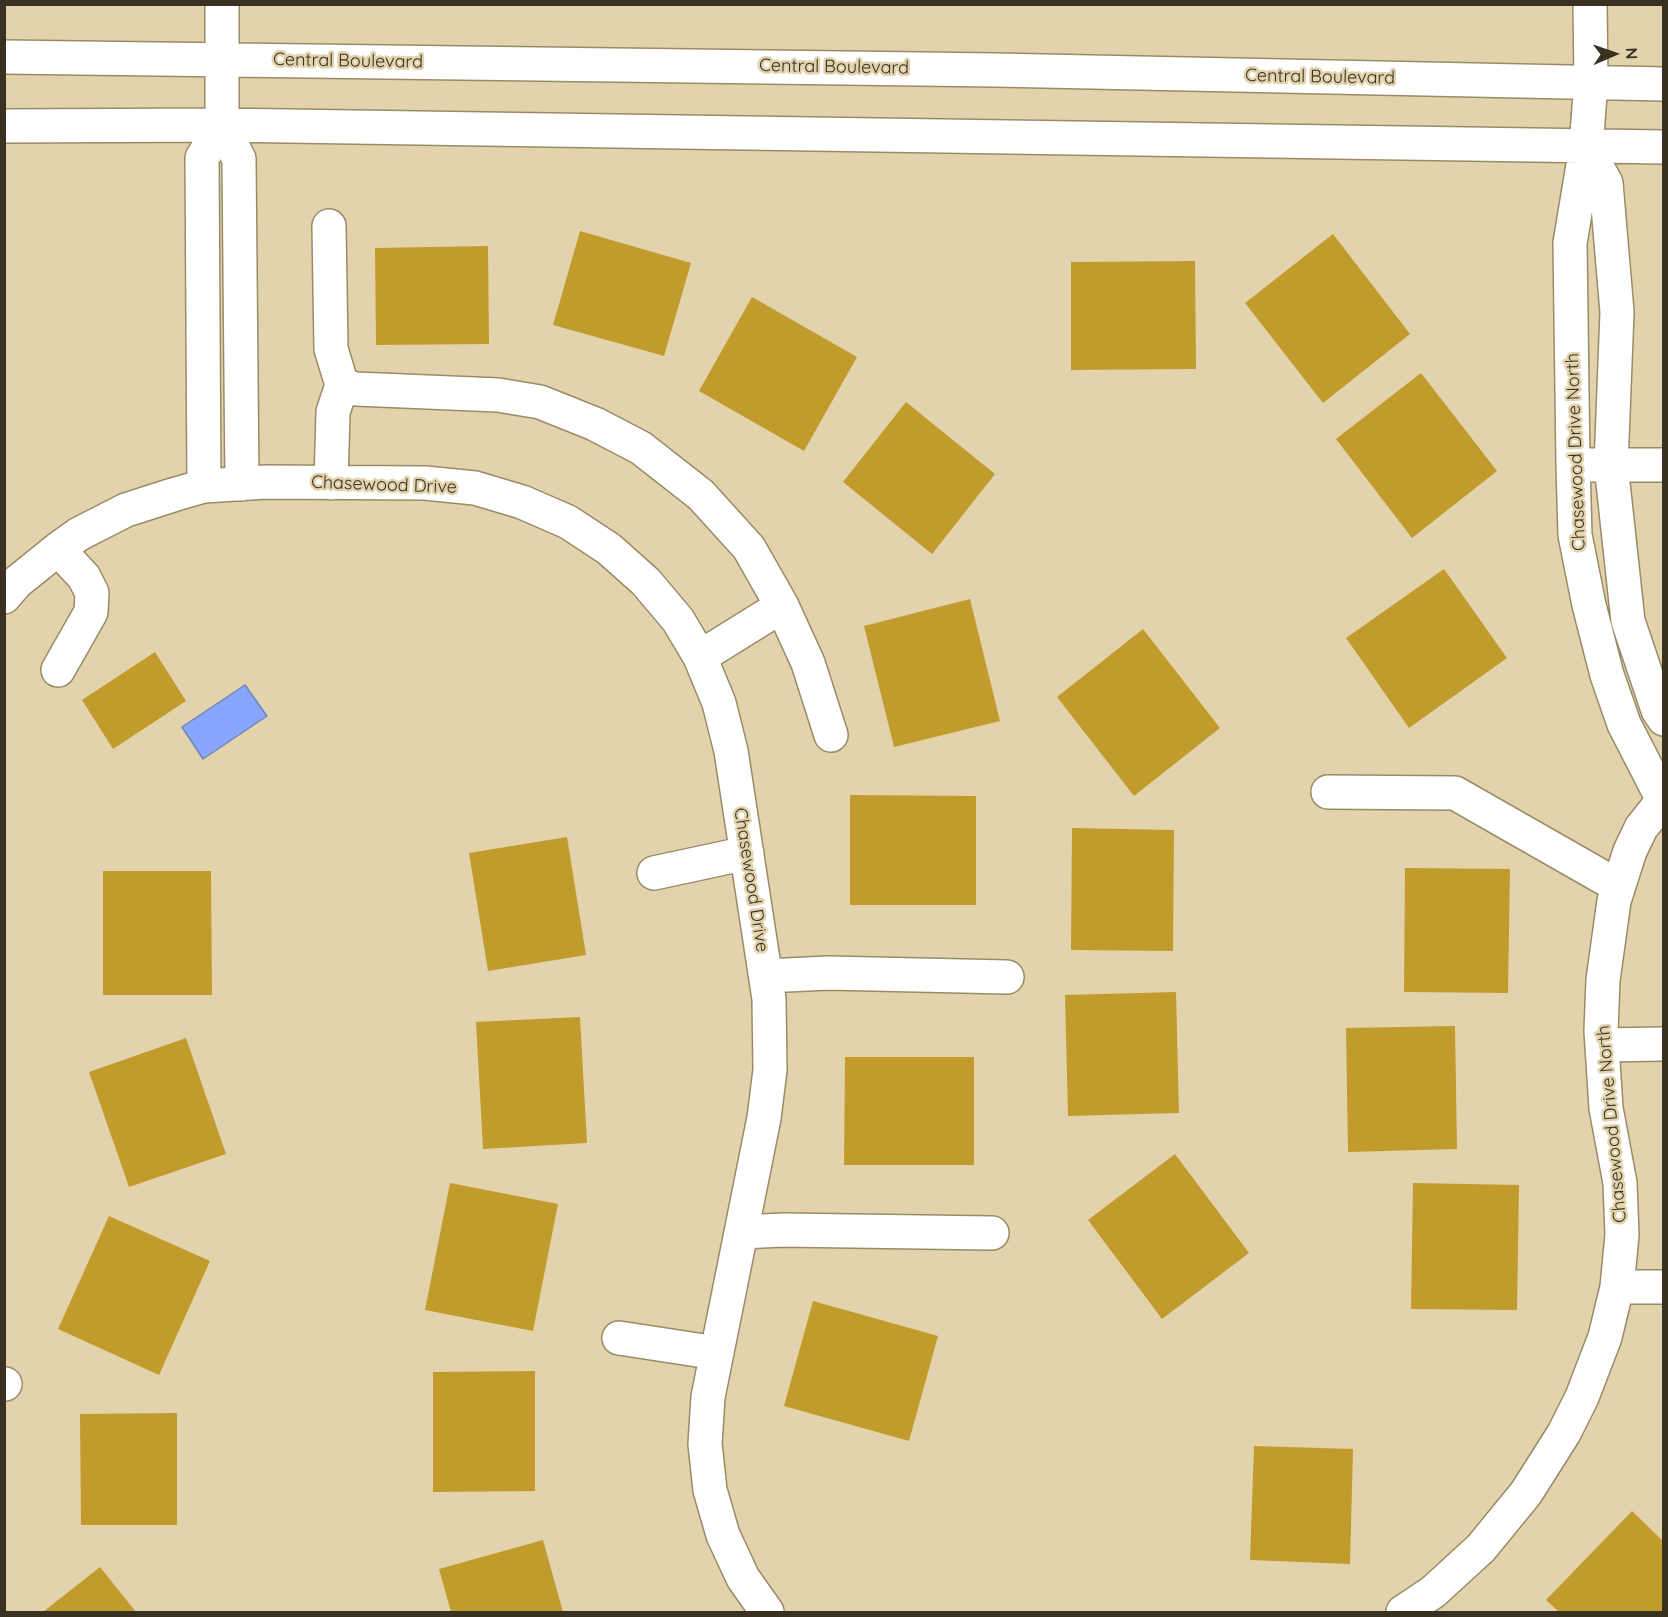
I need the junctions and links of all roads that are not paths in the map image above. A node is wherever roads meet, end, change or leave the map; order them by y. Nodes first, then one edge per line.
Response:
1 (222, 4) edge
2 (1590, 4) edge
3 (4, 57) edge
4 (222, 60) junction
5 (1591, 82) junction
6 (1664, 84) edge
7 (222, 125) junction
8 (4, 126) edge
9 (1586, 147) junction
10 (1664, 147) edge
11 (329, 226) dead end
12 (342, 385) junction
13 (1573, 465) junction
14 (1611, 465) junction
15 (1664, 465) edge
16 (331, 483) junction
17 (242, 484) junction
18 (204, 486) junction
19 (58, 549) junction
20 (4, 597) edge
21 (782, 606) junction
22 (700, 657) junction
23 (58, 670) dead end
24 (1664, 719) edge
25 (831, 735) dead end
26 (1328, 792) dead end
27 (1663, 800) edge
28 (747, 853) junction
29 (654, 873) dead end
30 (1618, 886) junction
31 (766, 975) junction
32 (1007, 977) dead end
33 (1664, 1044) edge
34 (1602, 1045) junction
35 (741, 1232) junction
36 (992, 1233) dead end
37 (1617, 1287) junction
38 (1664, 1287) edge
39 (619, 1338) dead end
40 (717, 1353) junction
41 (767, 1612) edge
42 (1404, 1612) edge

1 - 4 street
2 - 5 street
3 - 4 street, Central Boulevard
4 - 5 street, Central Boulevard
4 - 7 street
5 - 6 street, Central Boulevard
5 - 9 street
7 - 8 street
7 - 9 street
7 - 17 street
7 - 18 street
9 - 10 street
9 - 13 street, Chasewood Drive North
9 - 14 street, Chasewood Drive North
11 - 12 street
12 - 16 street
12 - 21 street
13 - 14 street
13 - 27 street, Chasewood Drive North
14 - 15 street
14 - 24 street, Chasewood Drive North
16 - 17 street, Chasewood Drive
16 - 22 street, Chasewood Drive
17 - 18 street, Chasewood Drive
18 - 19 street, Chasewood Drive
19 - 20 street, Chasewood Drive
19 - 23 street
21 - 22 street
21 - 25 street
22 - 28 street, Chasewood Drive
26 - 30 street
27 - 30 street, Chasewood Drive North
28 - 29 street
28 - 31 street, Chasewood Drive
30 - 34 street, Chasewood Drive North
31 - 32 street
31 - 35 street, Chasewood Drive
33 - 34 street
34 - 37 street, Chasewood Drive North
35 - 36 street
35 - 40 street, Chasewood Drive
37 - 38 street
37 - 42 street, Chasewood Drive North
39 - 40 street
40 - 41 street, Chasewood Drive

